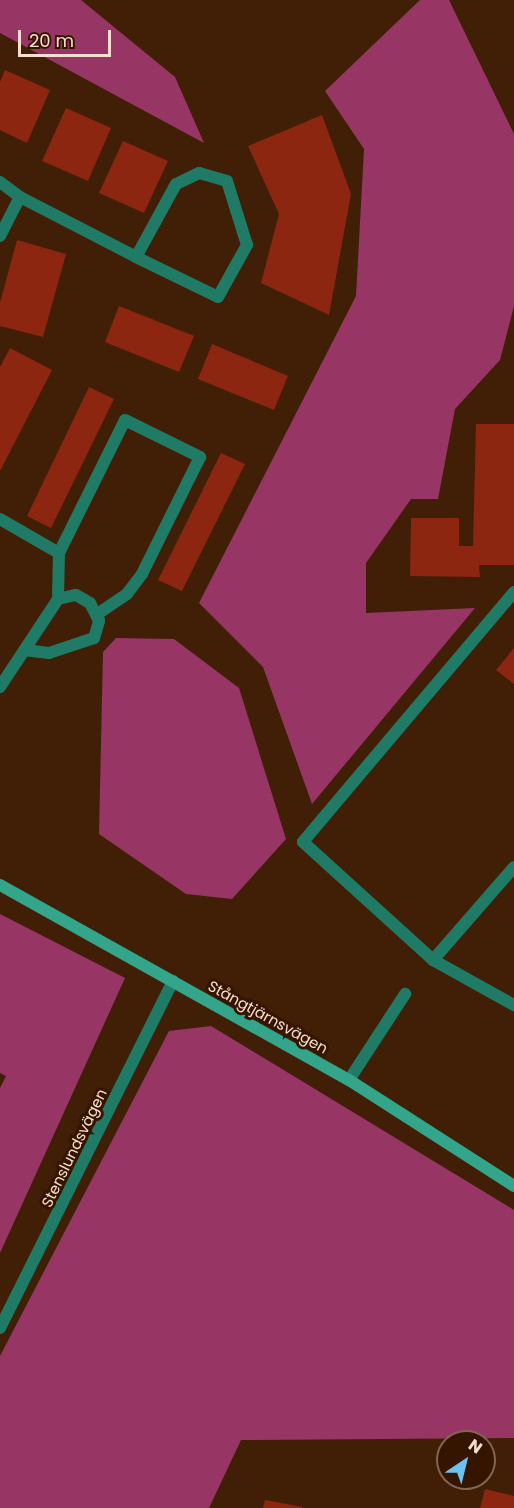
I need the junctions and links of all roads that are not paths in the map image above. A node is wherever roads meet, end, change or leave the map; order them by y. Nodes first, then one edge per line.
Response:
1 (0, 182) edge
2 (20, 197) junction
3 (0, 236) edge
4 (136, 257) junction
5 (0, 519) edge
6 (59, 552) junction
7 (514, 592) edge
8 (58, 599) junction
9 (96, 615) junction
10 (26, 650) junction
11 (0, 687) edge
12 (514, 867) edge
13 (0, 885) edge
14 (433, 960) junction
15 (173, 981) junction
16 (405, 994) dead end
17 (514, 1005) edge
18 (349, 1080) junction
19 (514, 1186) edge
20 (0, 1328) edge

1 - 2 street
2 - 3 street
2 - 4 street
4 - 4 street
5 - 6 street
6 - 8 street
6 - 9 street
7 - 14 street
8 - 9 street
8 - 10 street
9 - 10 street
10 - 11 street
12 - 14 street
13 - 15 street, Stångtjärnsvägen
14 - 17 street
15 - 18 street, Stångtjärnsvägen
15 - 20 street, Stenslundsvägen
16 - 18 street
18 - 19 street, Stångtjärnsvägen

